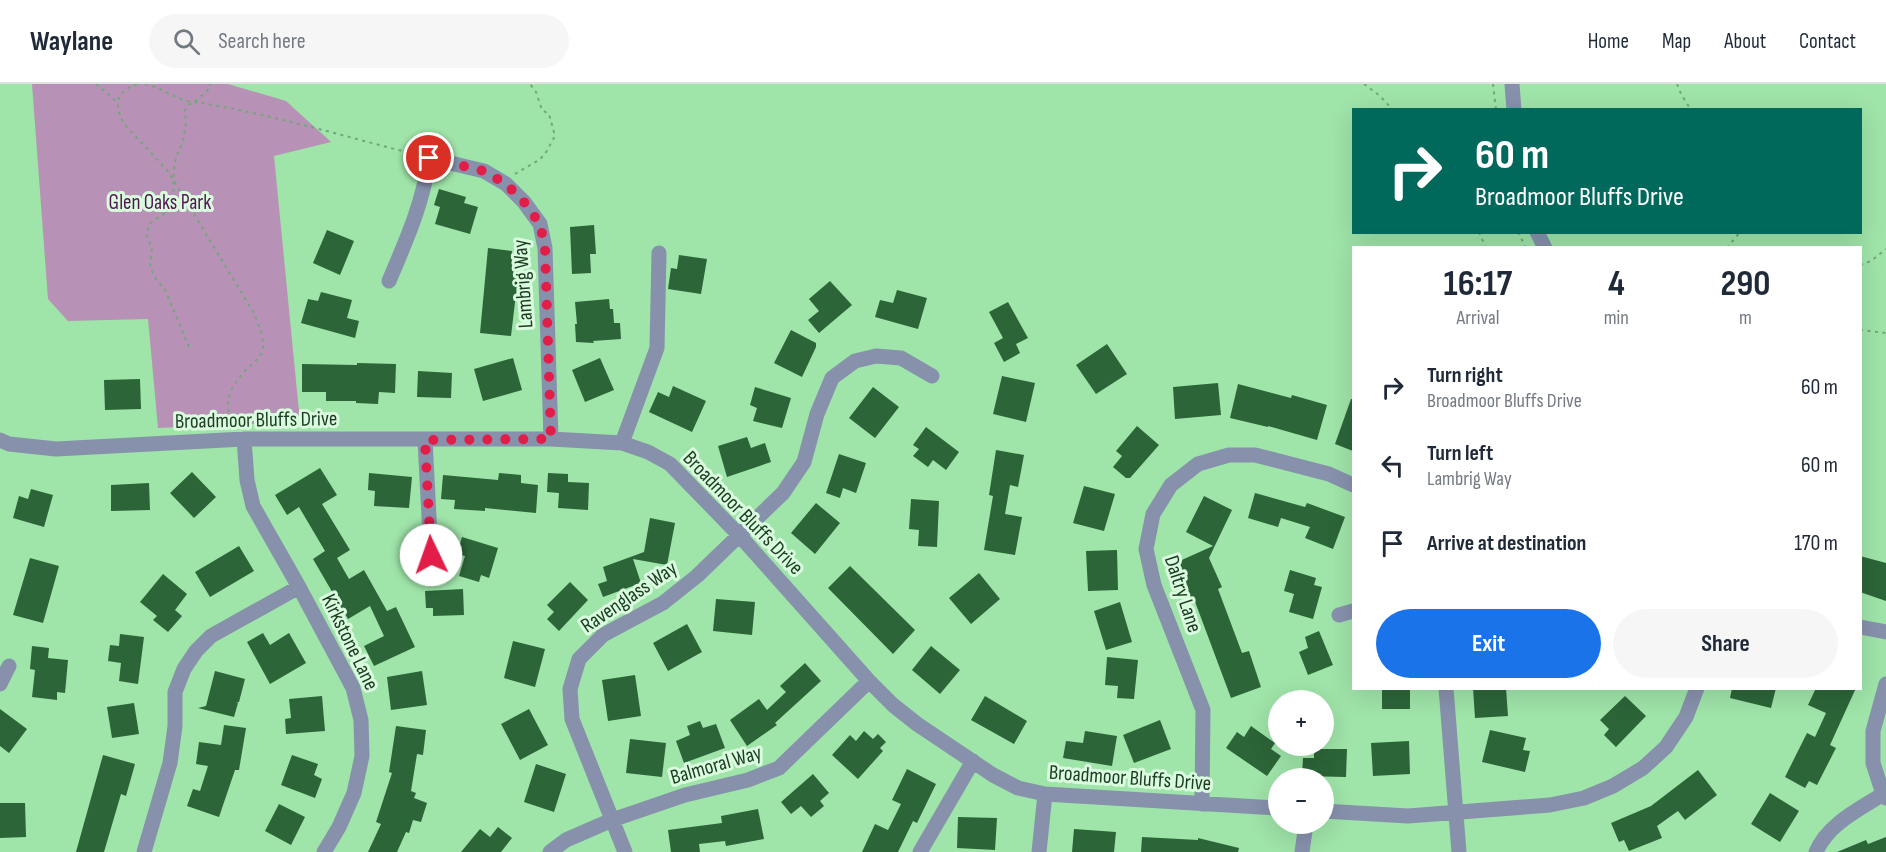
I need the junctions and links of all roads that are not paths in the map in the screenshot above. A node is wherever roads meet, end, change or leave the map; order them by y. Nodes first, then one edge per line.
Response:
1 (1512, 84) edge
2 (1514, 108) edge
3 (659, 253) dead end
4 (389, 281) dead end
5 (932, 376) dead end
6 (244, 439) junction
7 (551, 439) junction
8 (0, 440) edge
9 (425, 440) junction
10 (622, 443) junction
11 (1352, 485) edge
12 (740, 536) junction
13 (431, 555) dead end
14 (299, 586) junction
15 (1862, 627) edge
16 (1886, 632) edge
17 (9, 666) dead end
18 (869, 681) junction
19 (0, 684) edge
20 (1886, 684) edge
21 (1446, 690) edge
22 (1696, 690) edge
23 (973, 761) junction
24 (1045, 794) junction
25 (1884, 796) edge
26 (1202, 804) junction
27 (1268, 807) edge
28 (1334, 812) edge
29 (1456, 812) junction
30 (612, 819) junction
31 (1305, 834) edge
32 (144, 852) edge
33 (324, 852) edge
34 (550, 852) edge
35 (625, 852) edge
36 (920, 852) edge
37 (1039, 852) edge
38 (1302, 852) edge
39 (1459, 852) edge
40 (1816, 852) edge

1 - 2 street
3 - 10 street
4 - 7 street, Lambrig Way
5 - 12 street, Ravenglass Way
6 - 8 street, Broadmoor Bluffs Drive
6 - 9 street, Broadmoor Bluffs Drive
6 - 14 street, Kirkstone Lane
7 - 9 street, Broadmoor Bluffs Drive
7 - 10 street, Broadmoor Bluffs Drive
9 - 13 street
10 - 12 street, Broadmoor Bluffs Drive
11 - 26 street, Daltry Lane
12 - 18 street, Broadmoor Bluffs Drive
12 - 30 street, Ravenglass Way
14 - 32 street, Kirkstone Lane
14 - 33 street, Kirkstone Lane
15 - 16 street
17 - 19 street
18 - 23 street, Broadmoor Bluffs Drive
18 - 30 street, Balmoral Way
20 - 25 street
21 - 29 street
22 - 29 street
23 - 24 street, Broadmoor Bluffs Drive
23 - 36 street
24 - 26 street, Broadmoor Bluffs Drive
24 - 37 street
25 - 40 street
26 - 27 street, Broadmoor Bluffs Drive
28 - 29 street
29 - 39 street
30 - 34 street, Balmoral Way
30 - 35 street, Ravenglass Way
31 - 38 street

